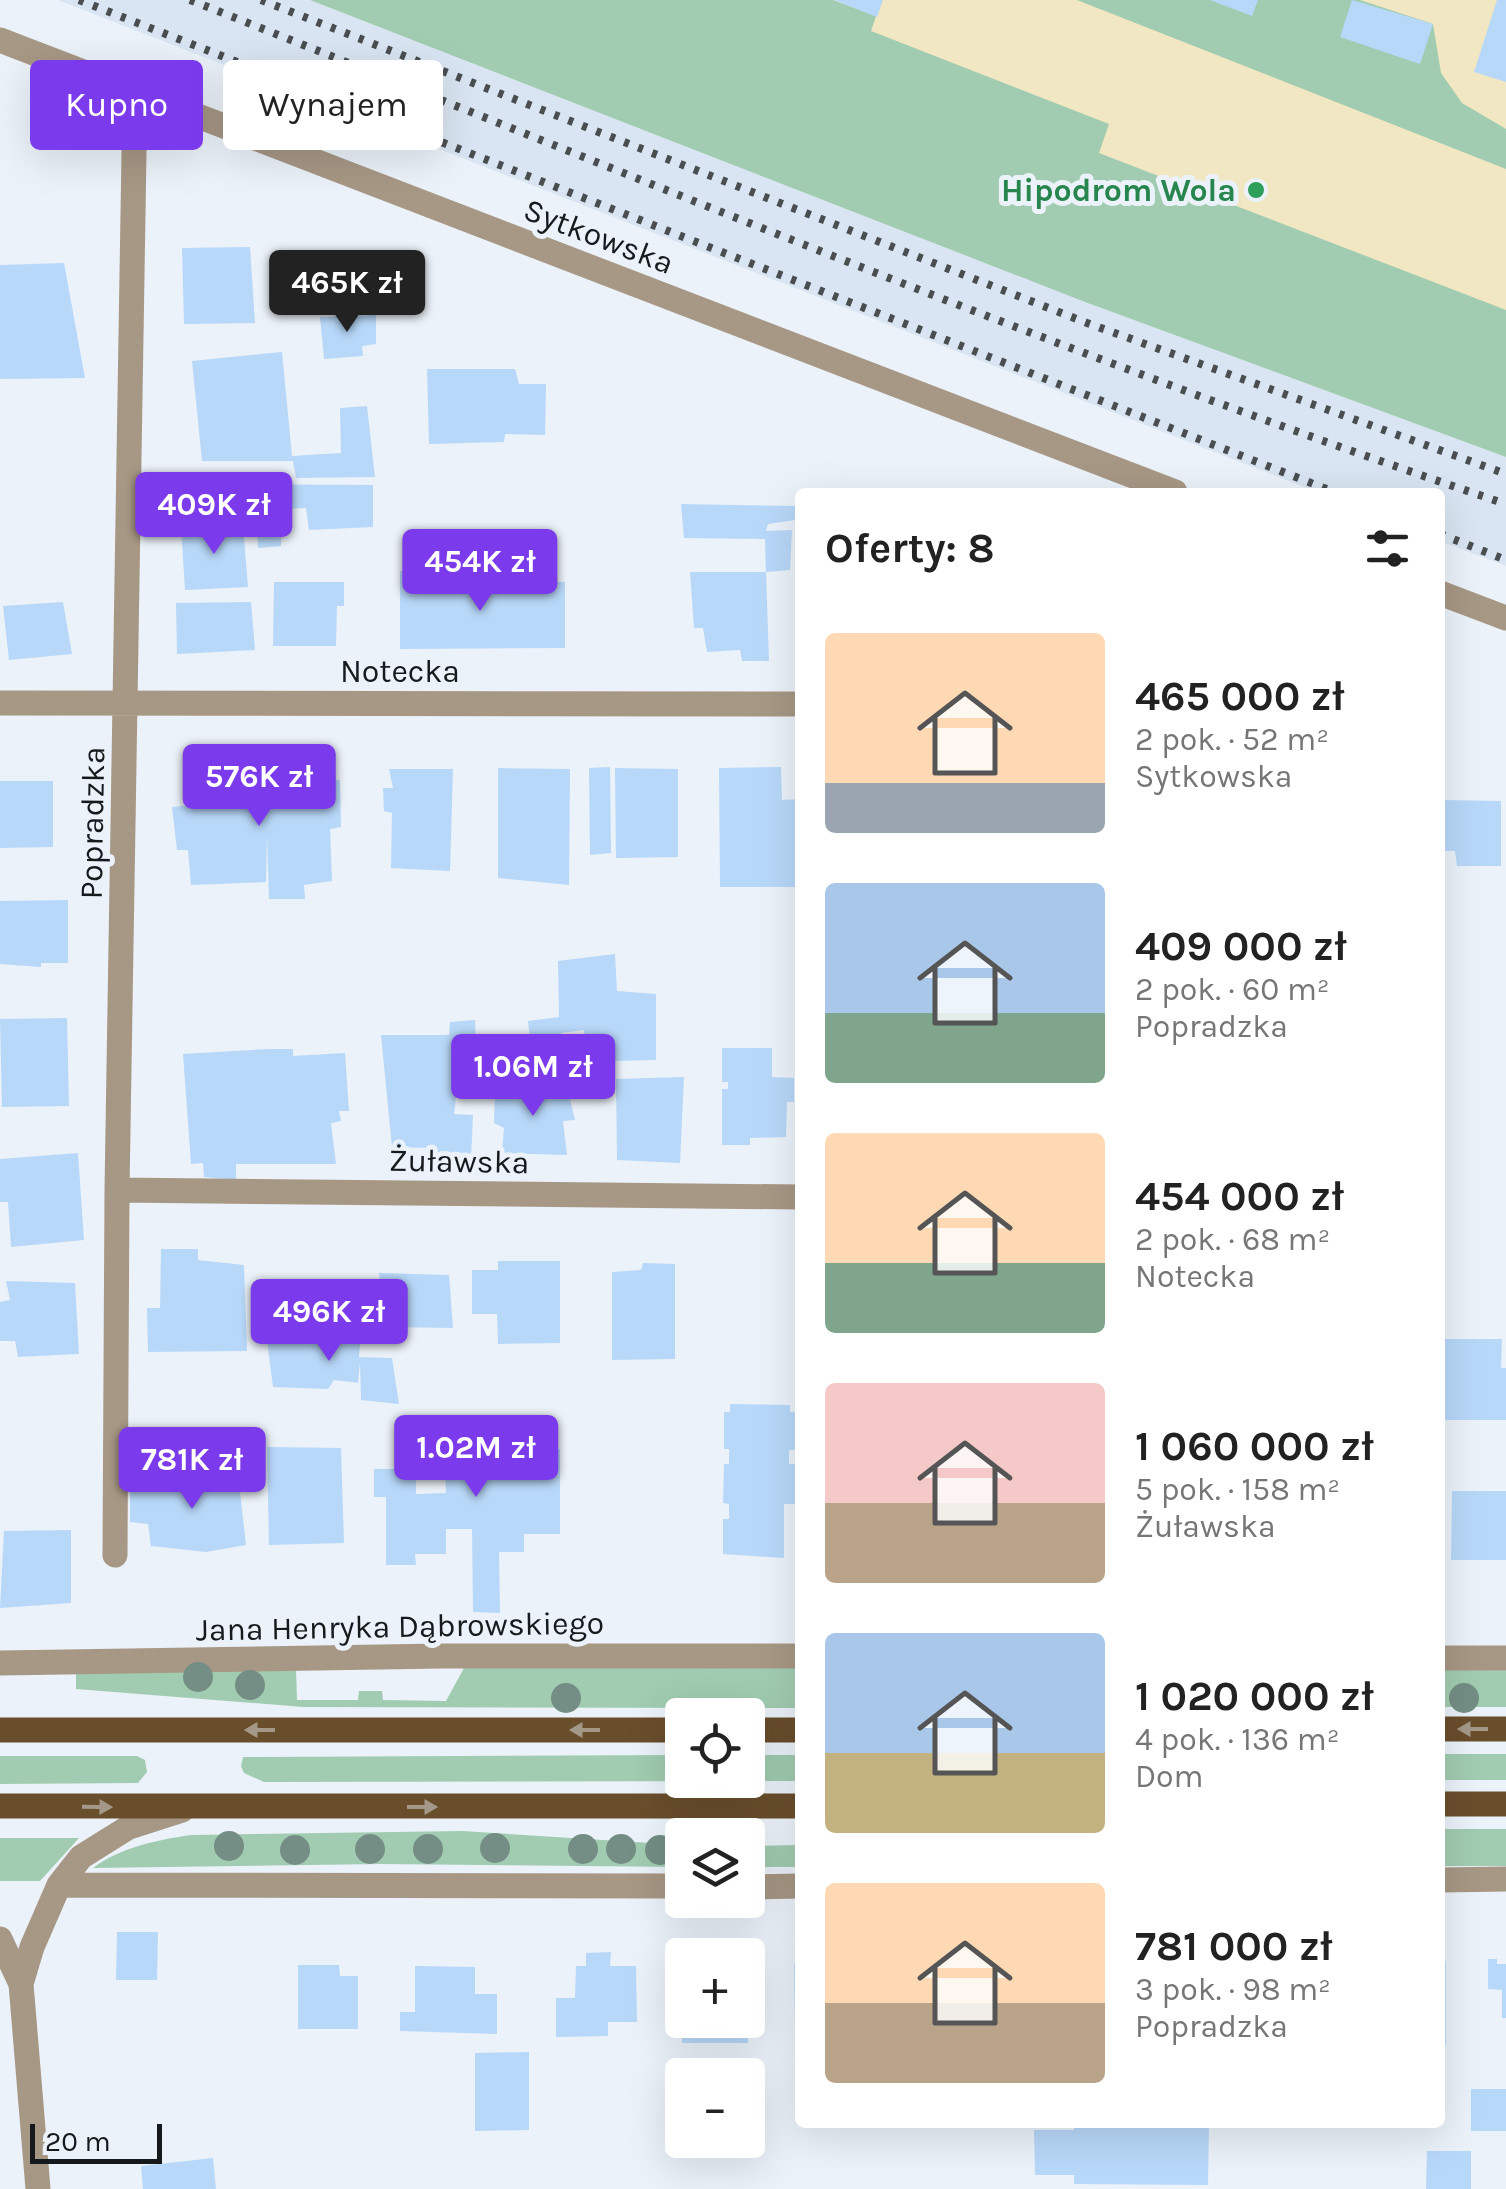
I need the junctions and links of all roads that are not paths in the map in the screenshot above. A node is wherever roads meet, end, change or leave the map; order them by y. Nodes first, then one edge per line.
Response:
1 (0, 40) edge
2 (52, 60) edge
3 (203, 118) edge
4 (134, 150) edge
5 (1164, 488) edge
6 (1445, 596) edge
7 (1506, 618) edge
8 (127, 702) junction
9 (0, 703) edge
10 (795, 704) edge
11 (117, 1190) junction
12 (795, 1197) edge
13 (115, 1555) dead end
14 (795, 1656) edge
15 (1445, 1658) edge
16 (1506, 1658) edge
17 (0, 1663) edge
18 (1445, 1729) edge
19 (1506, 1729) edge
20 (0, 1730) edge
21 (665, 1730) edge
22 (765, 1730) edge
23 (795, 1730) edge
24 (1445, 1804) edge
25 (1506, 1804) edge
26 (0, 1806) edge
27 (795, 1806) edge
28 (202, 1808) junction
29 (1506, 1879) edge
30 (1445, 1880) edge
31 (58, 1885) junction
32 (665, 1886) edge
33 (765, 1886) edge
34 (795, 1886) edge
35 (0, 1939) edge
36 (21, 1984) junction
37 (38, 2189) edge

1 - 2 street, Sytkowska
3 - 5 street, Sytkowska
4 - 8 street, Popradzka
6 - 7 street
8 - 9 street, Notecka
8 - 10 street, Notecka
8 - 11 street, Popradzka
11 - 12 street, Żuławska
11 - 13 street, Popradzka
14 - 17 street, Jana Henryka Dąbrowskiego
15 - 16 street
19 -> 18 main road
21 -> 20 main road
22 - 23 main road
24 - 25 main road
26 -> 28 main road
28 -> 27 main road
28 - 31 street
29 - 30 street
31 - 32 street
31 - 36 street
33 - 34 street
35 - 36 street
36 - 37 street

